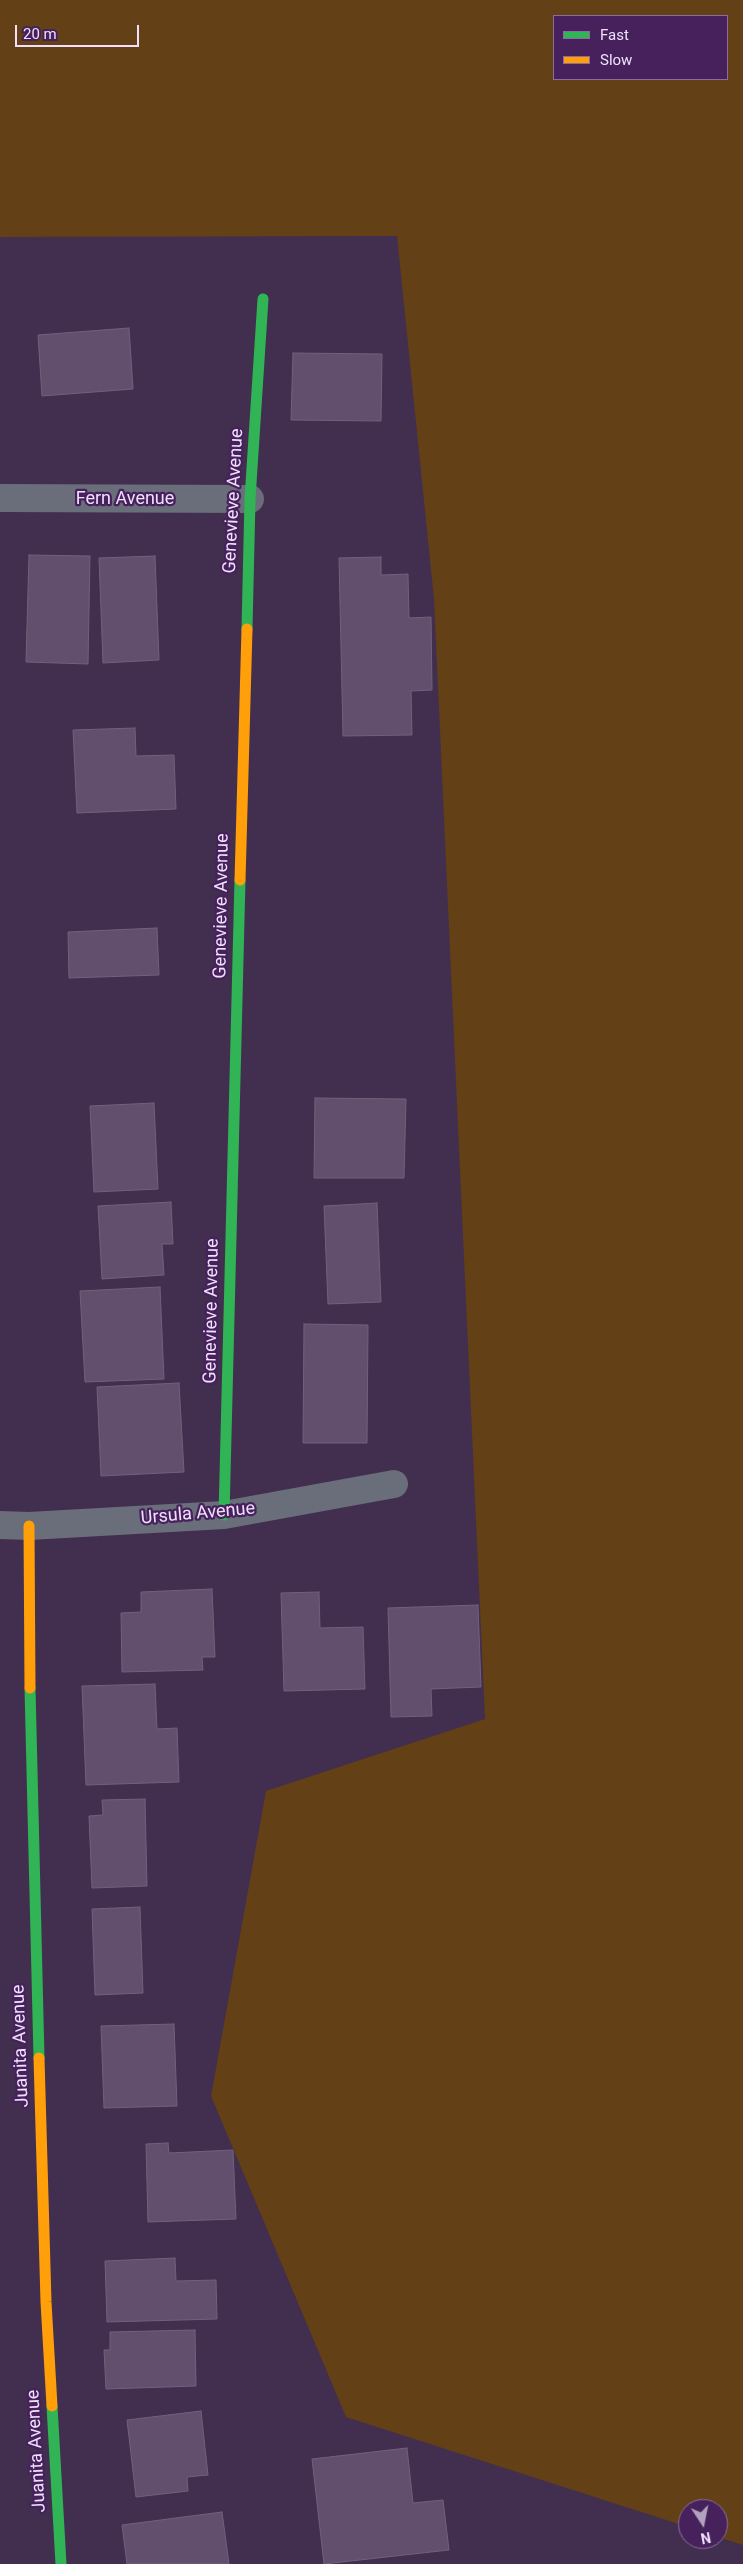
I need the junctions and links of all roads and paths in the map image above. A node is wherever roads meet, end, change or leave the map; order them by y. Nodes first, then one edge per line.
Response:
1 (263, 298) dead end
2 (0, 498) edge
3 (250, 500) junction
4 (394, 1484) dead end
5 (224, 1515) junction
6 (0, 1525) edge
7 (28, 1526) junction
8 (61, 2564) edge

1 - 3 street, Genevieve Avenue
2 - 3 street, Fern Avenue
3 - 5 street, Genevieve Avenue
4 - 5 street, Ursula Avenue
5 - 7 street, Ursula Avenue
6 - 7 street, Ursula Avenue
7 - 8 street, Juanita Avenue

